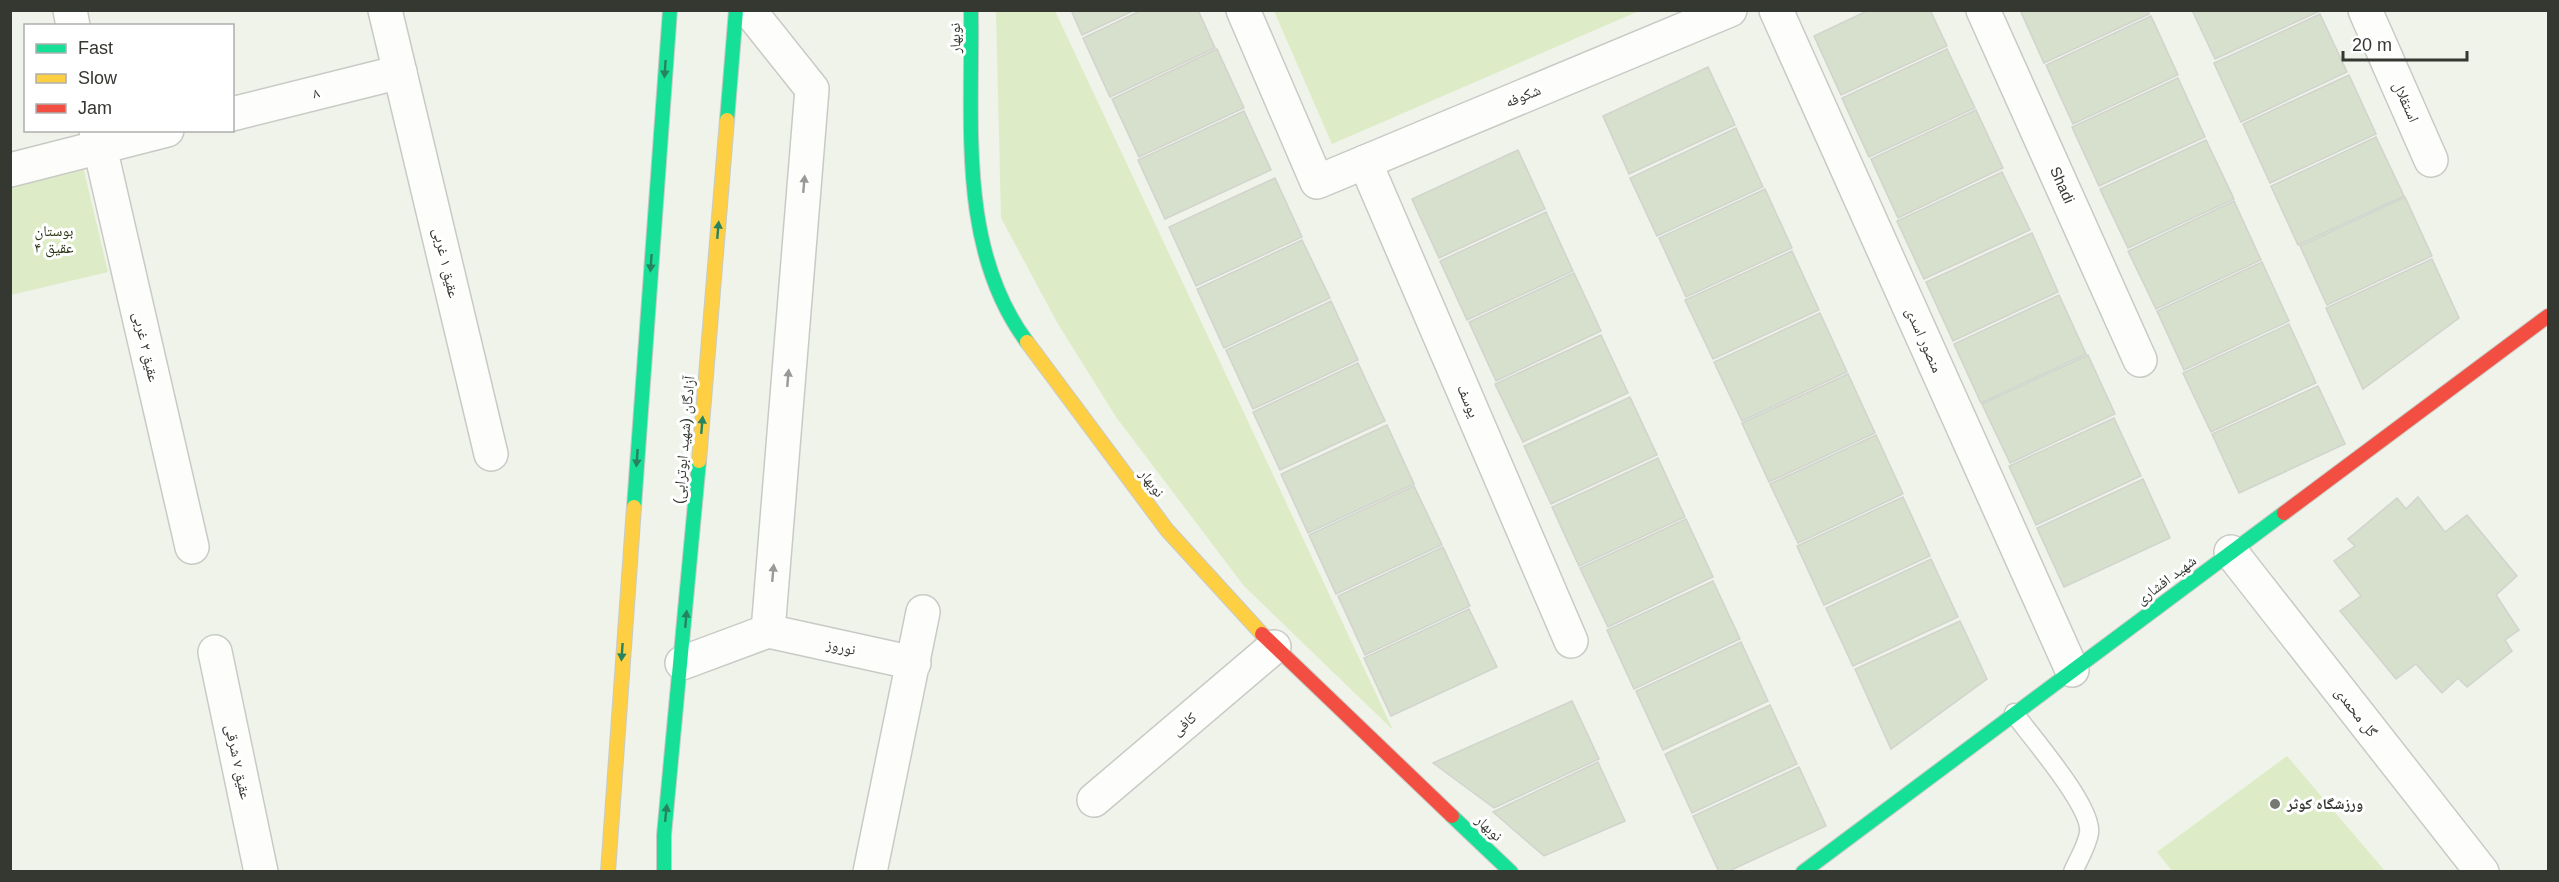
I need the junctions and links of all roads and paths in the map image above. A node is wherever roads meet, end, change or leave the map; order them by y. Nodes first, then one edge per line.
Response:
1 (386, 10) edge
2 (670, 10) edge
3 (736, 10) edge
4 (749, 10) edge
5 (971, 10) edge
6 (1243, 10) edge
7 (1776, 10) edge
8 (1983, 10) edge
9 (2366, 10) edge
10 (1715, 14) edge
11 (400, 72) junction
12 (234, 114) edge
13 (152, 132) edge
14 (98, 139) edge
15 (2431, 160) dead end
16 (1365, 162) junction
17 (10, 170) edge
18 (2548, 316) edge
19 (2140, 360) dead end
20 (491, 454) dead end
21 (192, 548) dead end
22 (2231, 552) junction
23 (923, 612) dead end
24 (768, 631) junction
25 (1571, 640) dead end
26 (1274, 647) junction
27 (215, 652) dead end
28 (682, 663) junction
29 (914, 663) junction
30 (2072, 670) junction
31 (2014, 714) junction
32 (1094, 800) dead end
33 (261, 872) edge
34 (608, 872) edge
35 (664, 872) edge
36 (870, 872) edge
37 (1511, 872) edge
38 (1803, 872) edge
39 (2073, 872) edge
40 (2482, 872) edge

1 - 11 street, عقیق ۱ غربی
2 -> 34 street
28 -> 3 street, آزادگان (شهید ابوترابی)
24 -> 4 street
5 - 26 street, نوبهار
6 - 16 street, شکوفه
7 - 30 street, منصور اسدی
8 - 19 street, Shadi
9 - 15 street, استقلال
10 - 16 street, شکوفه
11 - 12 street, ۸
11 - 20 street, عقیق ۱ غربی
13 - 14 street
14 - 17 street
14 - 21 street, عقیق ۲ غربی
16 - 25 street, یوسف
18 - 22 street, شهید افشاری
22 - 30 street, شهید افشاری
22 - 40 street, گل محمدی
23 - 29 street
24 - 28 street
24 - 29 street, نوروز
26 - 32 street, کافی
26 - 37 street, نوبهار
27 - 33 street, عقیق ۷ شرقی
35 -> 28 street, آزادگان (شهید ابوترابی)
29 - 36 street
30 - 31 street, شهید افشاری
31 - 38 street, شهید افشاری
31 - 39 lane

